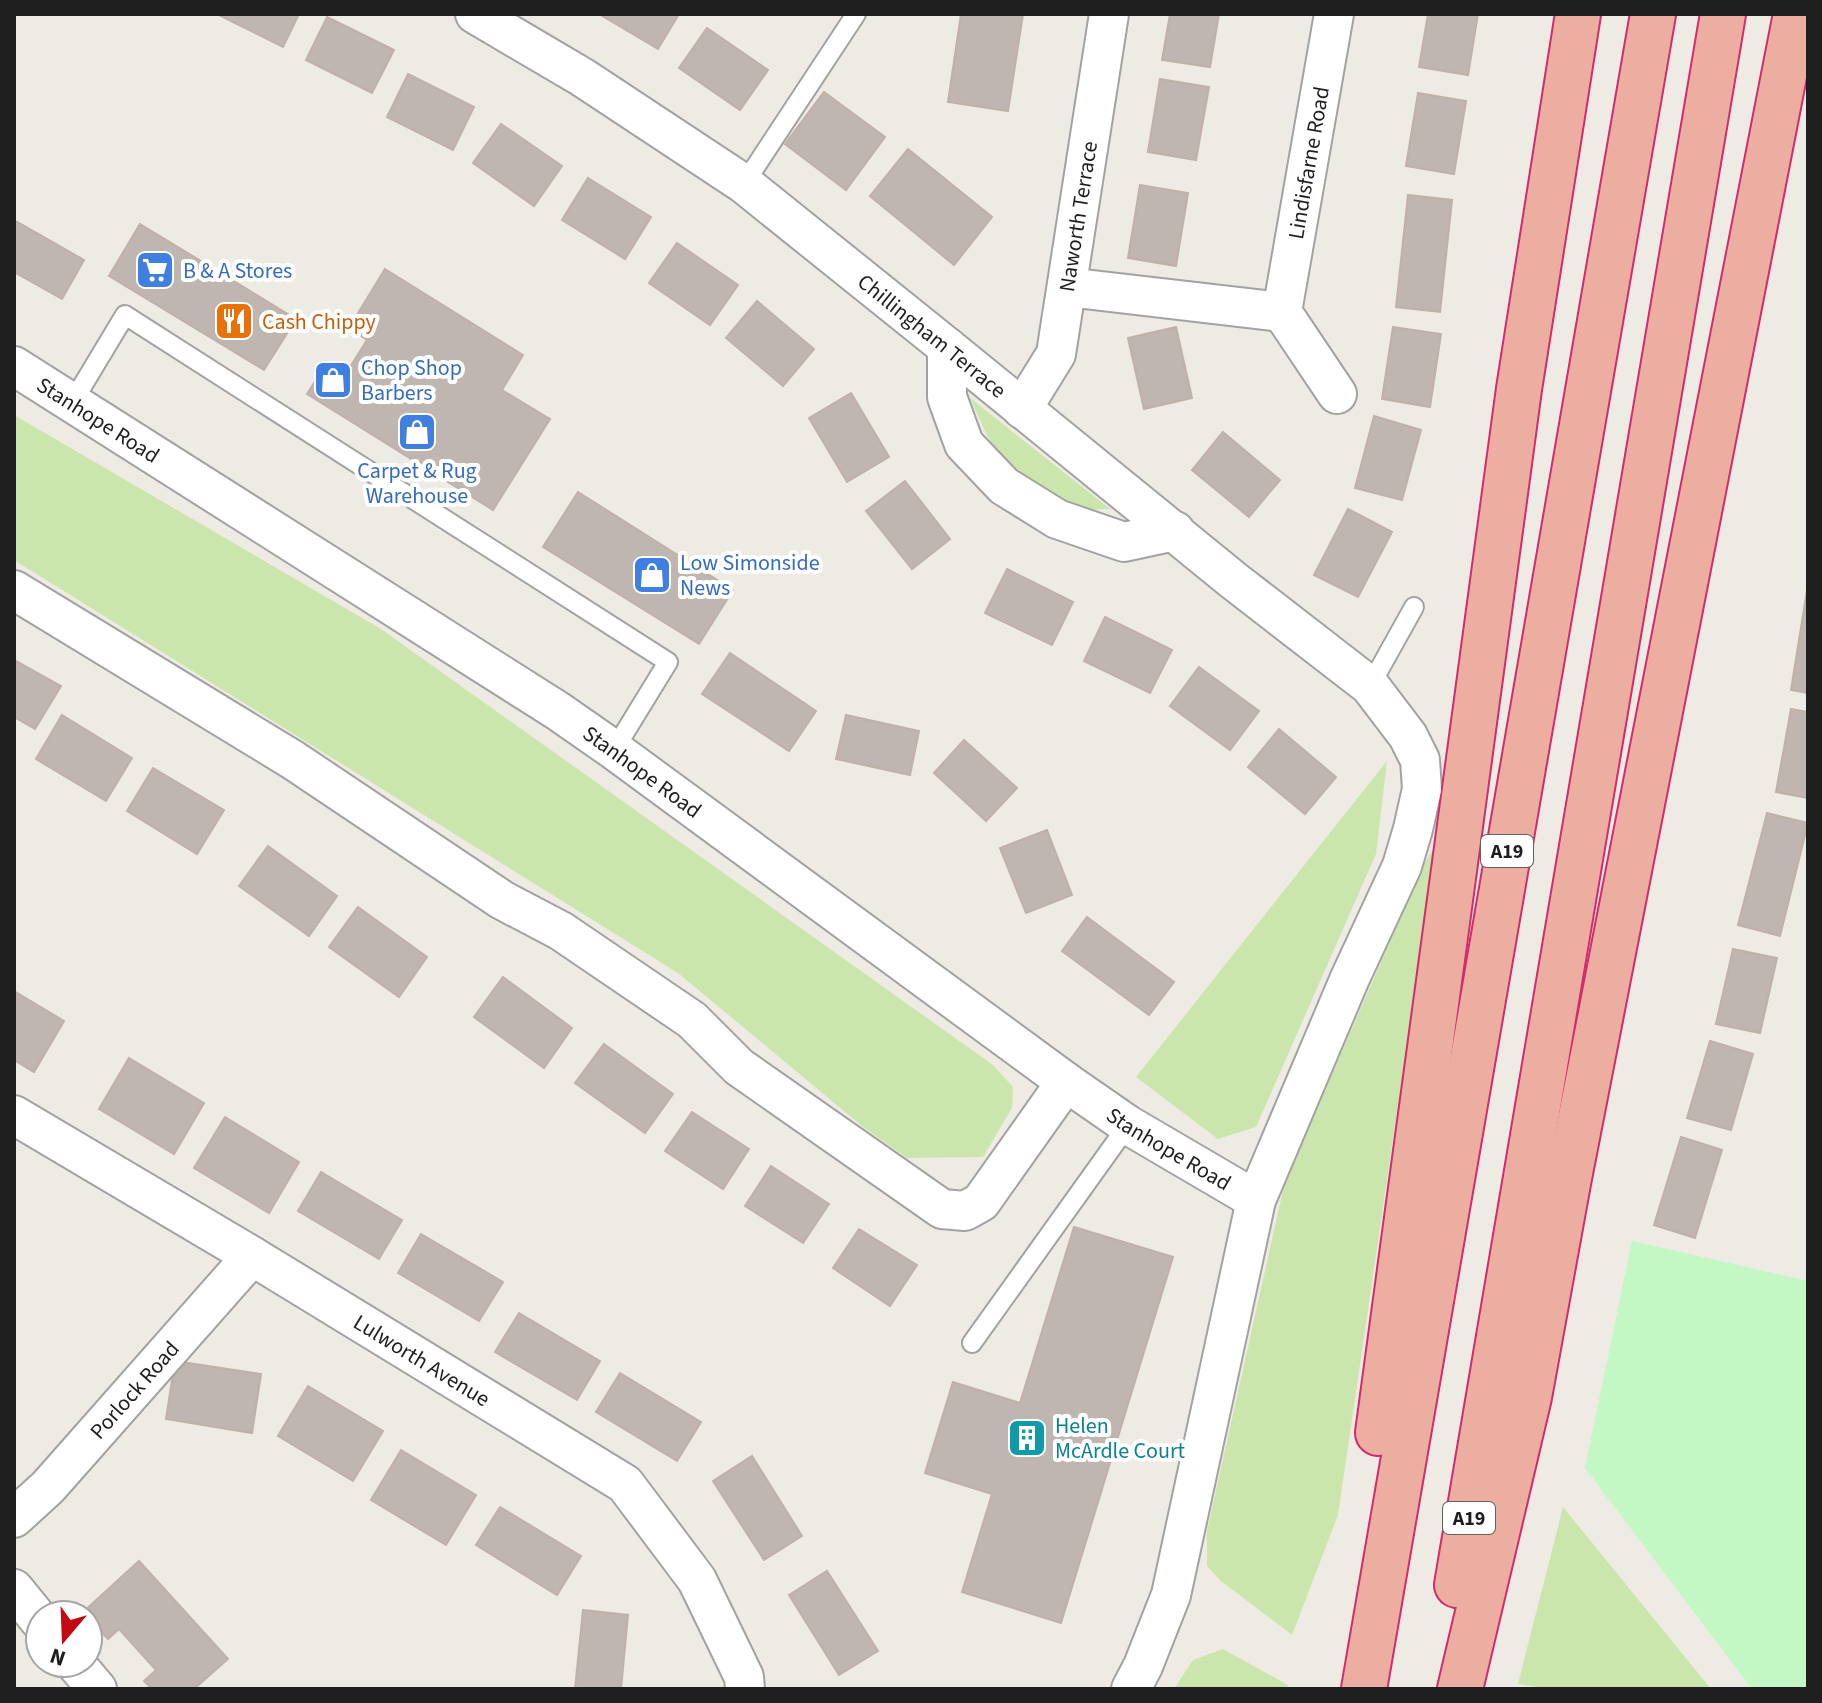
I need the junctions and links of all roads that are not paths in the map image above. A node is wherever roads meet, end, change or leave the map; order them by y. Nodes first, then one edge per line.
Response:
1 (475, 14) edge
2 (856, 14) edge
3 (1109, 14) edge
4 (1334, 14) edge
5 (1578, 14) edge
6 (1653, 14) edge
7 (1723, 14) edge
8 (1796, 14) edge
9 (744, 184) junction
10 (1067, 287) junction
11 (1282, 312) junction
12 (947, 347) junction
13 (14, 366) edge
14 (1337, 394) dead end
15 (72, 403) junction
16 (1022, 409) junction
17 (1175, 531) junction
18 (14, 590) edge
19 (1414, 607) dead end
20 (1370, 686) junction
21 (614, 750) junction
22 (1066, 1082) junction
23 (14, 1115) edge
24 (1128, 1125) junction
25 (1256, 1200) junction
26 (252, 1256) junction
27 (972, 1343) dead end
28 (14, 1518) edge
29 (745, 1689) edge
30 (1131, 1689) edge
31 (1349, 1689) edge
32 (1364, 1689) edge
33 (1440, 1689) edge
34 (1460, 1689) edge

1 - 9 street, Chillingham Terrace
2 - 9 lane
3 - 10 street, Naworth Terrace
4 - 11 street, Lindisfarne Road
5 - 31 highway
6 - 32 highway, A19
7 - 33 highway, A19
8 - 34 highway
9 - 12 street, Chillingham Terrace
10 - 11 street
10 - 16 street, Naworth Terrace
11 - 14 street
12 - 16 street, Chillingham Terrace
12 - 17 street
13 - 15 street, Stanhope Road
15 - 21 street, Stanhope Road
15 - 21 lane
16 - 17 street, Chillingham Terrace
17 - 20 street, Chillingham Terrace
18 - 22 street
19 - 20 lane
20 - 25 street, Chillingham Terrace
21 - 22 street, Stanhope Road
22 - 24 street, Stanhope Road
23 - 26 street, Lulworth Avenue
24 - 25 street, Stanhope Road
24 - 27 lane
25 - 30 street, Chillingham Terrace
26 - 28 street, Porlock Road
26 - 29 street, Lulworth Avenue

